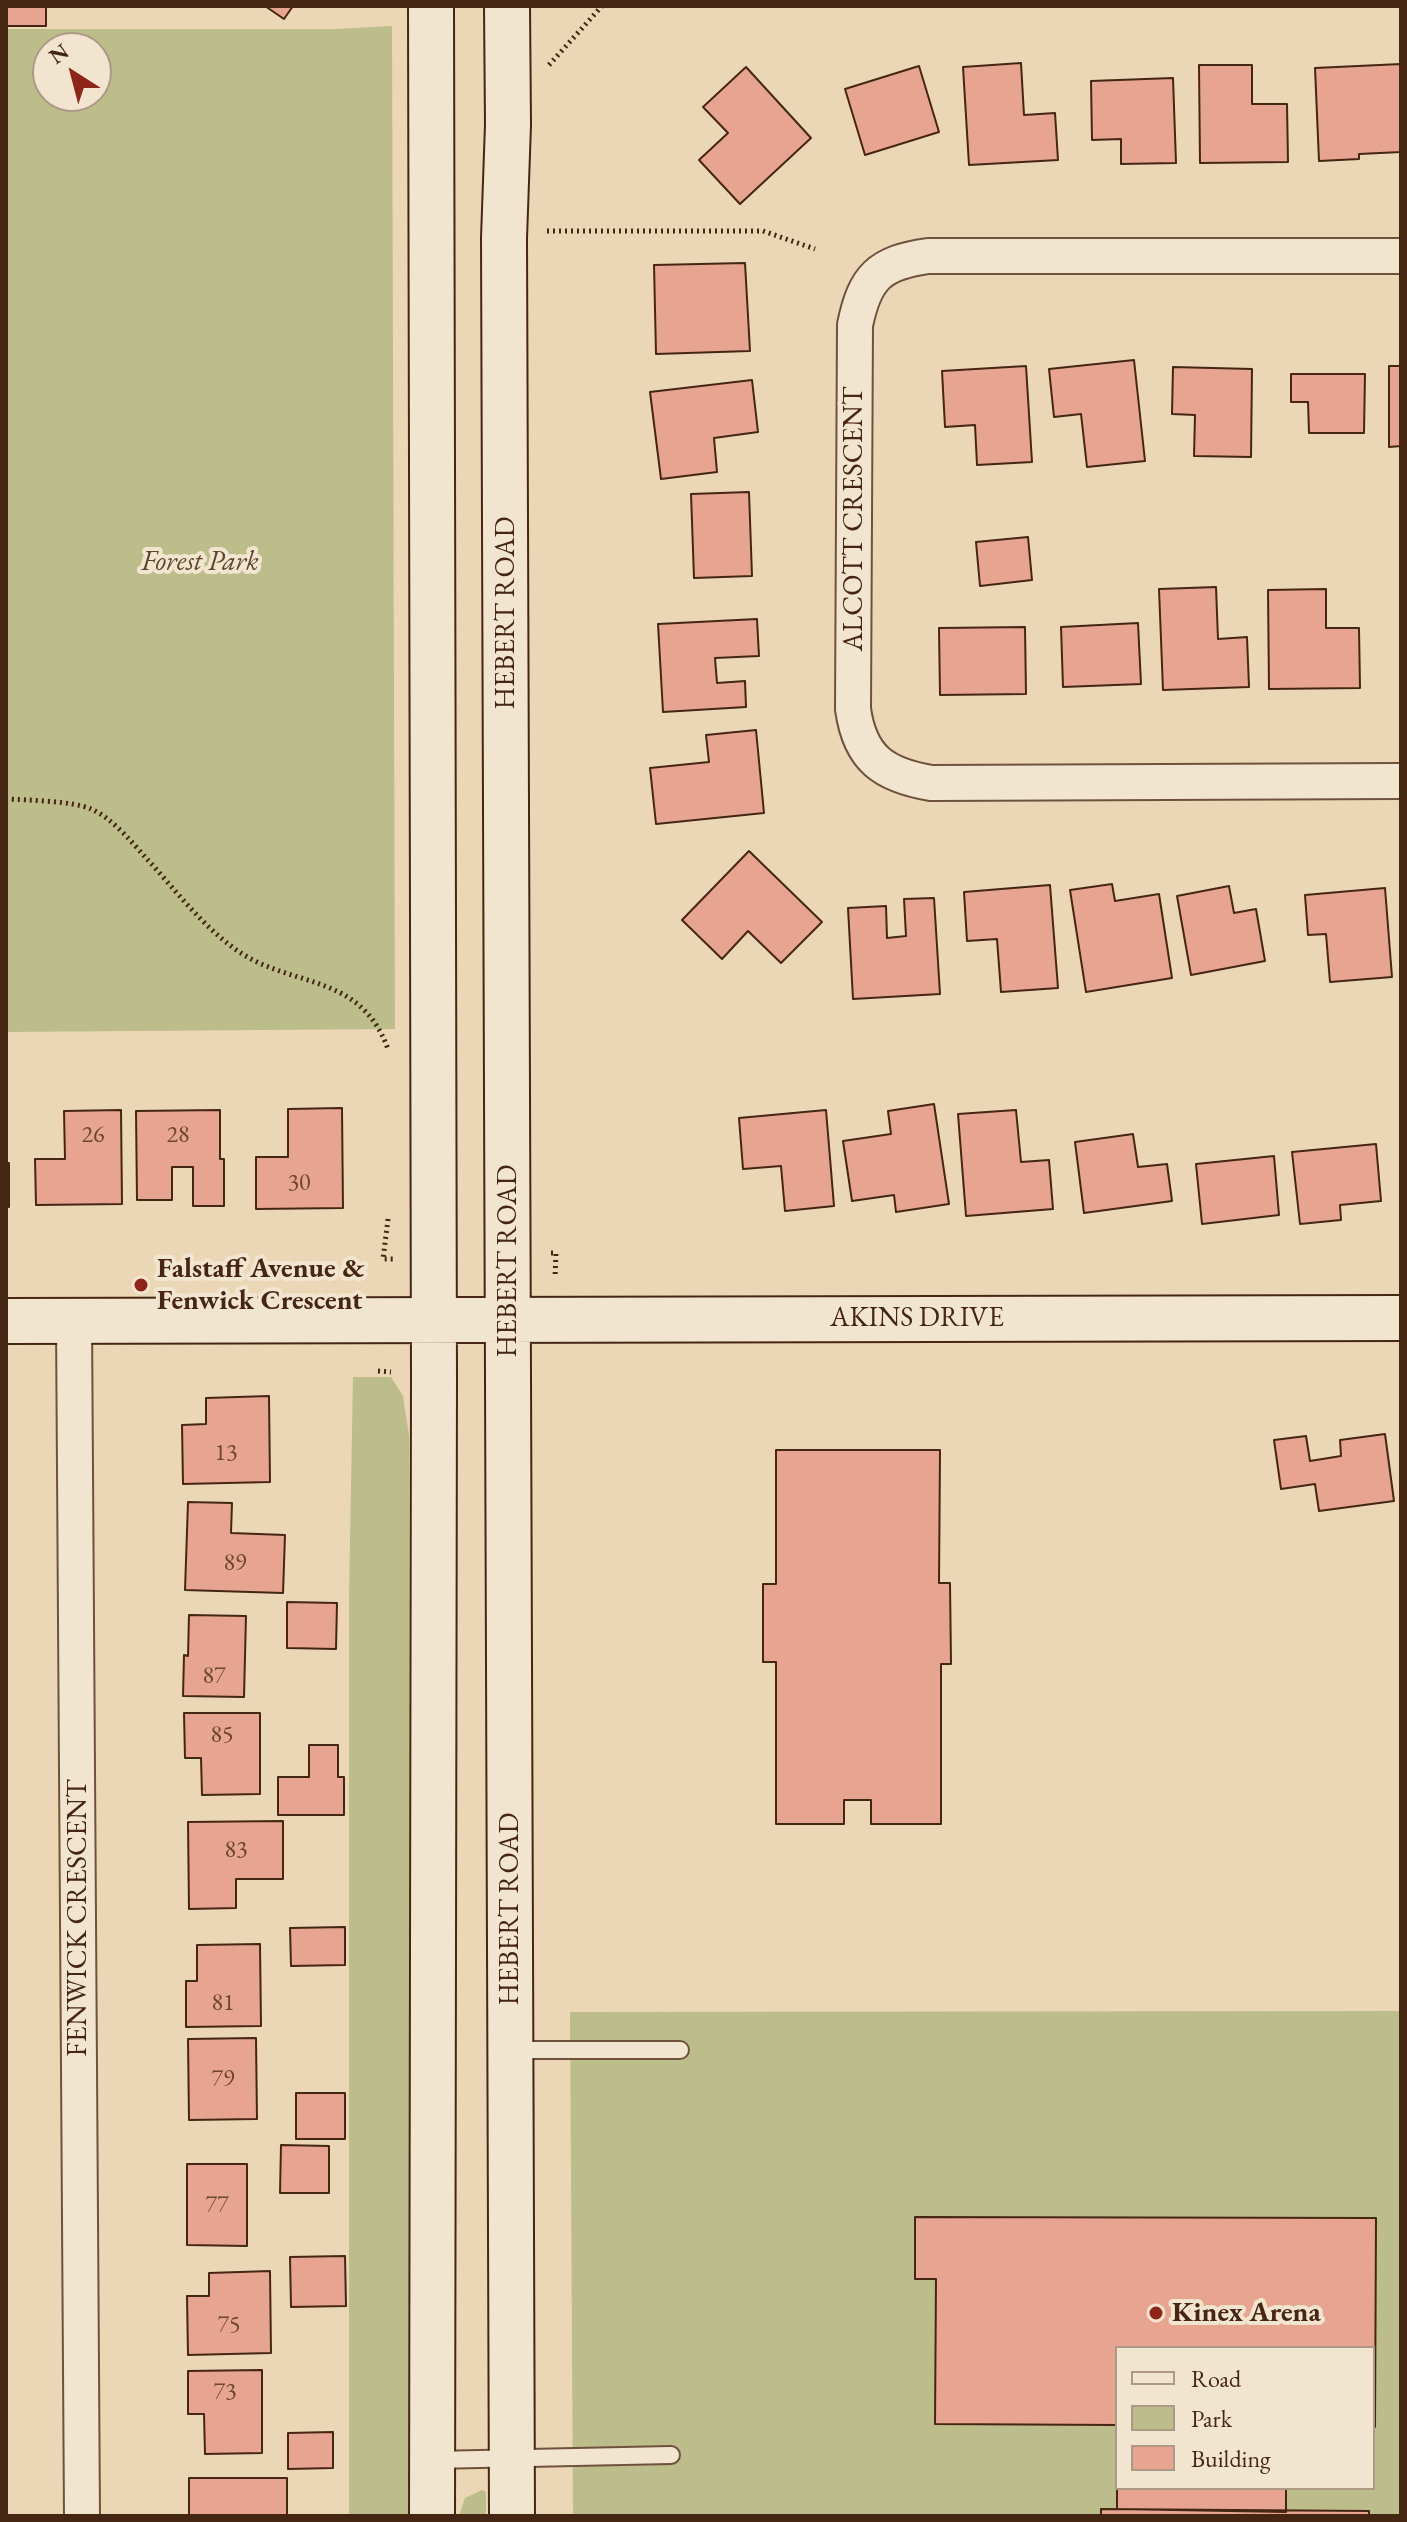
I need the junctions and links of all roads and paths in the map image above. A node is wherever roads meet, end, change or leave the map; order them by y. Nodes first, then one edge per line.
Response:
1 (431, 6) edge
2 (507, 6) edge
3 (602, 6) edge
4 (547, 68) dead end
5 (546, 231) dead end
6 (815, 249) dead end
7 (1401, 256) edge
8 (1401, 781) edge
9 (6, 799) edge
10 (389, 1060) dead end
11 (388, 1216) dead end
12 (383, 1259) dead end
13 (1401, 1318) edge
14 (432, 1319) junction
15 (508, 1319) junction
16 (6, 1321) edge
17 (74, 1321) junction
18 (510, 2050) junction
19 (680, 2050) dead end
20 (671, 2455) dead end
21 (432, 2460) junction
22 (513, 2460) junction
23 (82, 2516) edge
24 (432, 2516) edge
25 (512, 2516) edge

1 - 14 main road
2 - 15 main road, HEBERT ROAD
3 - 4 path
5 - 6 path
7 - 8 street, ALCOTT CRESCENT
9 - 10 path
11 - 12 path
13 - 15 main road, AKINS DRIVE
14 - 15 main road, AKINS DRIVE
14 - 17 main road, AKINS DRIVE
14 - 21 main road
15 - 18 main road, HEBERT ROAD
16 - 17 main road, AKINS DRIVE
17 - 23 street, FENWICK CRESCENT
18 - 19 lane
18 - 22 main road, HEBERT ROAD
20 - 22 lane
21 - 22 lane
21 - 24 main road
22 - 25 main road, HEBERT ROAD

